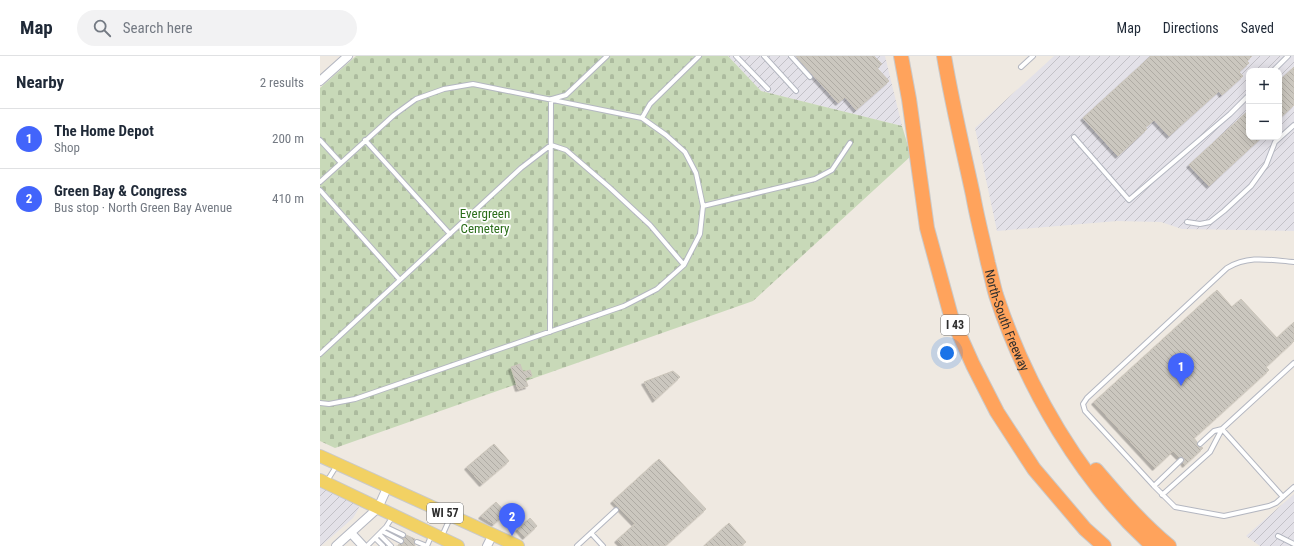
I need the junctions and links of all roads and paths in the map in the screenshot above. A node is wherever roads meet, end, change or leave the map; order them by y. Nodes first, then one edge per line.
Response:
1 (348, 56) edge
2 (607, 56) edge
3 (700, 56) edge
4 (736, 56) edge
5 (764, 56) edge
6 (791, 56) edge
7 (901, 56) edge
8 (944, 56) edge
9 (1034, 56) edge
10 (1288, 56) edge
11 (1022, 67) dead end
12 (1276, 68) edge
13 (810, 77) dead end
14 (320, 81) edge
15 (768, 89) dead end
16 (796, 91) dead end
17 (1246, 98) edge
18 (551, 99) junction
19 (642, 118) junction
20 (1294, 125) edge
21 (1074, 137) dead end
22 (320, 140) edge
23 (365, 140) junction
24 (850, 143) dead end
25 (551, 145) junction
26 (341, 163) junction
27 (320, 182) edge
28 (320, 190) edge
29 (704, 206) junction
30 (1187, 222) dead end
31 (450, 234) junction
32 (1294, 262) edge
33 (684, 265) junction
34 (400, 280) junction
35 (550, 332) junction
36 (320, 354) edge
37 (1294, 363) edge
38 (320, 403) edge
39 (1051, 416) junction
40 (1222, 429) junction
41 (1200, 444) dead end
42 (320, 456) edge
43 (1182, 460) dead end
44 (337, 464) junction
45 (323, 482) edge
46 (1154, 486) junction
47 (1294, 487) edge
48 (387, 488) junction
49 (1162, 495) junction
50 (1283, 497) junction
51 (378, 508) junction
52 (616, 510) dead end
53 (451, 515) junction
54 (393, 516) junction
55 (386, 527) junction
56 (351, 533) junction
57 (591, 533) junction
58 (379, 534) junction
59 (493, 534) junction
60 (403, 535) dead end
61 (437, 536) junction
62 (1278, 536) dead end
63 (400, 541) dead end
64 (417, 542) dead end
65 (1294, 544) edge
66 (336, 546) edge
67 (363, 546) edge
68 (367, 546) edge
69 (383, 546) edge
70 (391, 546) edge
71 (427, 546) edge
72 (458, 546) edge
73 (487, 546) edge
74 (518, 546) edge
75 (577, 546) edge
76 (603, 546) edge
77 (1104, 546) edge
78 (1153, 546) edge
79 (1170, 546) edge

1 - 14 street
2 - 18 lane
3 - 19 lane
4 - 15 lane
5 - 16 lane
6 - 13 lane
7 - 77 highway, I 43
8 - 39 highway, North-South Freeway
9 - 11 lane
10 - 12 lane
17 - 21 lane
18 - 19 lane
18 - 23 lane
18 - 25 lane
19 - 29 lane
20 - 30 lane
22 - 26 lane
23 - 26 lane
23 - 31 lane
24 - 29 lane
25 - 31 lane
25 - 33 lane
25 - 35 lane
26 - 27 lane
28 - 34 lane
29 - 33 lane
31 - 34 lane
32 - 46 lane
33 - 35 lane
34 - 36 lane
35 - 38 lane
37 - 40 lane
39 - 78 highway, North-South Freeway
39 - 79 highway
40 - 41 lane
40 - 49 lane
40 - 50 lane
42 - 44 main road, WI 57
43 - 46 lane
44 - 45 lane
44 - 48 main road, WI 57
45 - 51 main road, WI 57
46 - 49 lane
47 - 50 lane
48 - 51 street
48 - 53 main road, WI 57
49 - 50 lane
51 - 54 main road, WI 57
51 - 56 street
52 - 57 lane
53 - 59 main road, WI 57
53 - 61 lane
54 - 55 lane
54 - 61 main road, WI 57
55 - 58 lane
55 - 60 lane
56 - 66 street
56 - 67 street
57 - 75 lane
57 - 76 lane
58 - 63 lane
58 - 68 lane
58 - 69 lane
58 - 70 lane
59 - 73 street
59 - 74 main road, WI 57
61 - 71 lane
61 - 72 main road, WI 57
62 - 65 lane
64 - 71 lane

